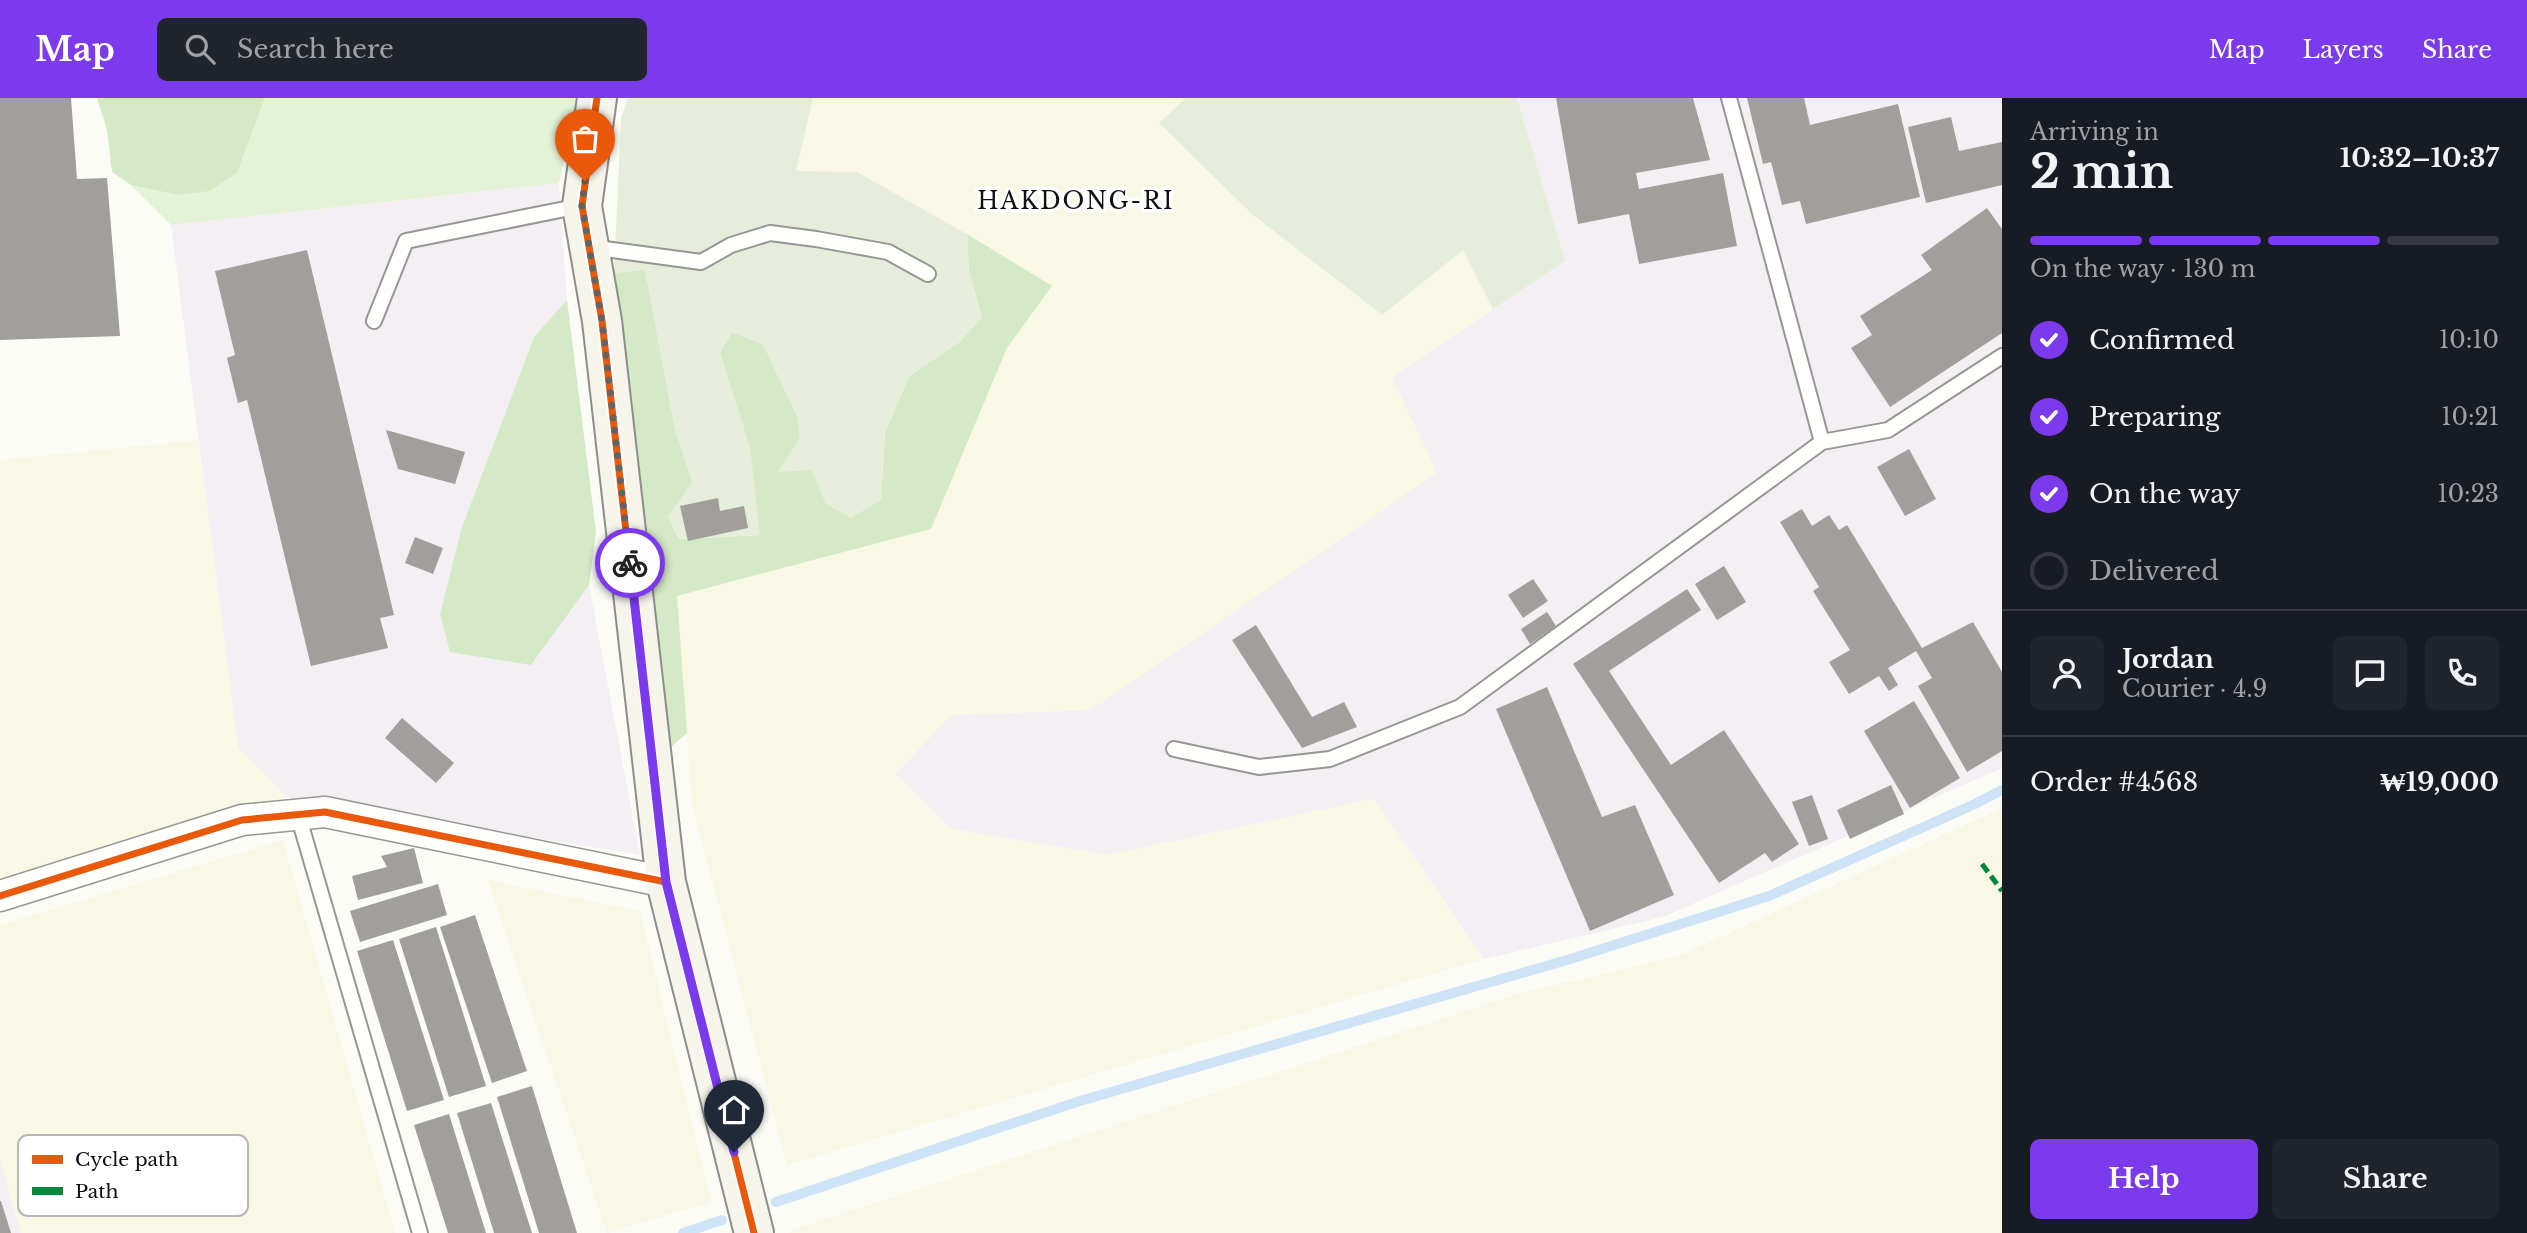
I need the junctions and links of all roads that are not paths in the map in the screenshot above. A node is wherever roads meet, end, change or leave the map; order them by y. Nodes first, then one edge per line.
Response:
1 (597, 98) edge
2 (1729, 98) edge
3 (582, 206) junction
4 (589, 247) junction
5 (928, 274) dead end
6 (374, 321) dead end
7 (2002, 356) edge
8 (1822, 442) junction
9 (1174, 749) dead end
10 (298, 815) junction
11 (666, 882) junction
12 (0, 896) edge
13 (420, 1233) edge
14 (754, 1233) edge

1 - 3 street
2 - 8 lane
3 - 4 street
3 - 6 lane
4 - 5 lane
4 - 11 street
7 - 8 lane
8 - 9 lane
10 - 11 street
10 - 12 street
10 - 13 lane
11 - 14 street

